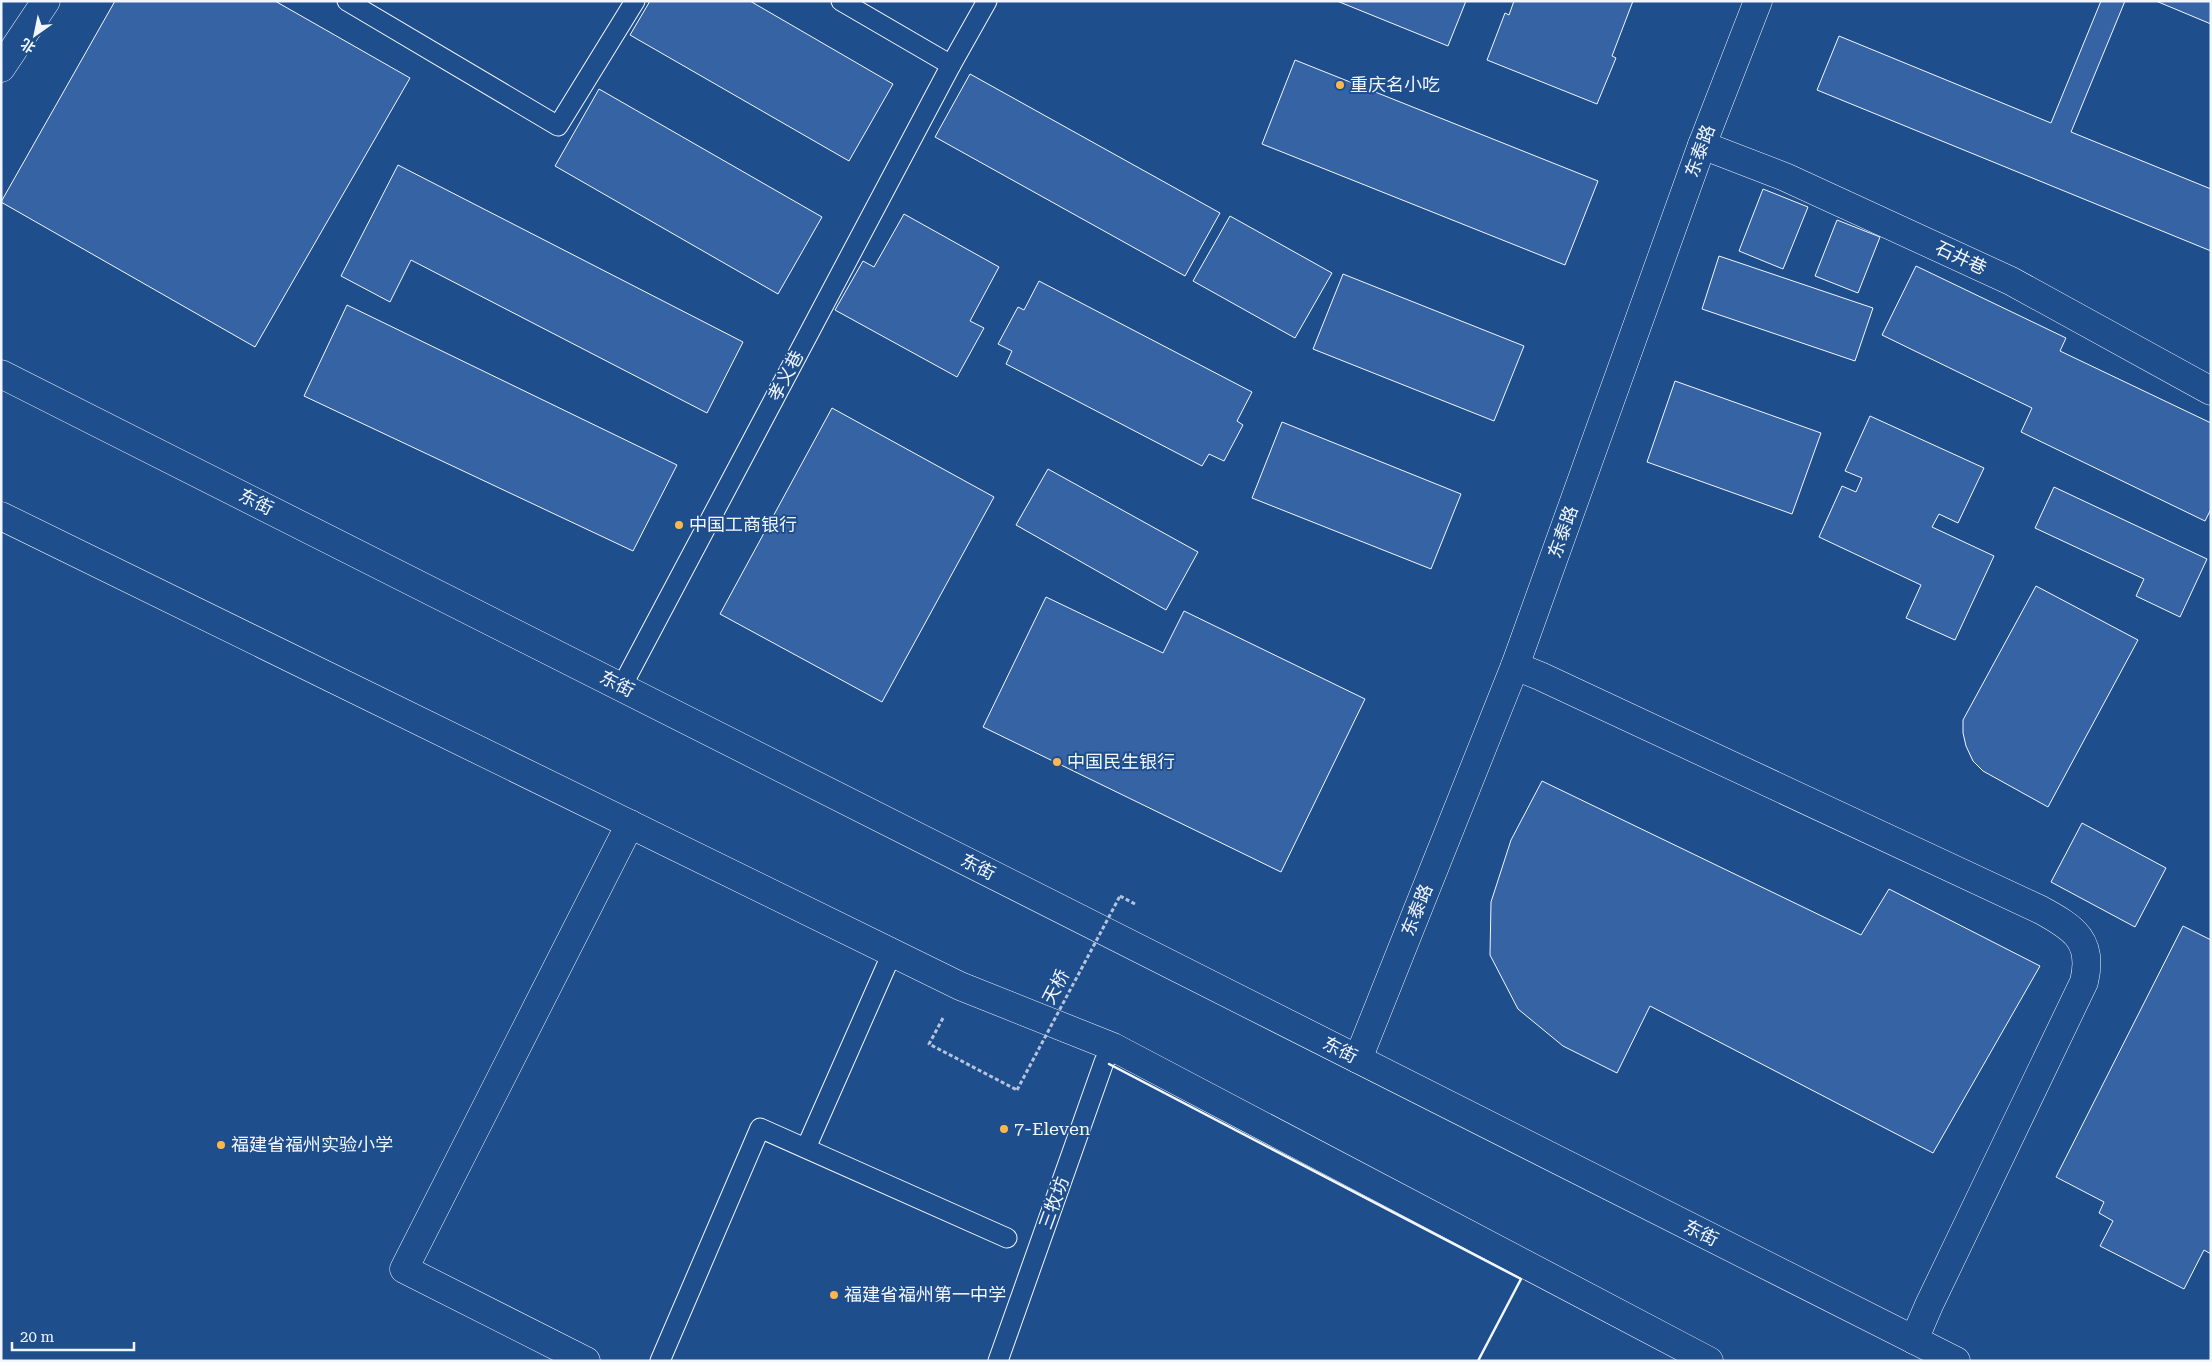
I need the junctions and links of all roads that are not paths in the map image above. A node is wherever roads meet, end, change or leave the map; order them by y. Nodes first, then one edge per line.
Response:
1 (46, 1) edge
2 (347, 1) edge
3 (635, 1) edge
4 (841, 1) edge
5 (987, 1) edge
6 (1758, 1) edge
7 (951, 66) junction
8 (1, 68) edge
9 (1702, 145) junction
10 (1, 374) edge
11 (2211, 391) edge
12 (1, 516) edge
13 (1515, 666) junction
14 (622, 686) junction
15 (630, 824) junction
16 (892, 953) junction
17 (1113, 1047) junction
18 (1358, 1059) junction
19 (806, 1148) junction
20 (1007, 1238) dead end
21 (1914, 1340) junction
22 (586, 1361) edge
23 (660, 1361) edge
24 (998, 1361) edge
25 (1709, 1361) edge
26 (1956, 1361) edge

1 - 8 main road
2 - 3 lane
4 - 7 lane
5 - 7 lane, 孝义巷
6 - 9 main road, 东泰路
7 - 14 lane, 孝义巷
9 - 11 main road, 石井巷
9 - 13 main road, 东泰路
10 - 14 main road, 东街
12 - 15 main road
13 - 18 main road, 东泰路
13 - 21 main road
14 - 18 main road, 东街
15 - 16 main road
15 - 22 main road
16 - 17 main road
16 - 19 lane
17 - 24 lane, 三牧坊
17 - 25 main road
18 - 21 main road, 东街
19 - 20 lane
19 - 23 lane
21 - 26 main road, 东街

